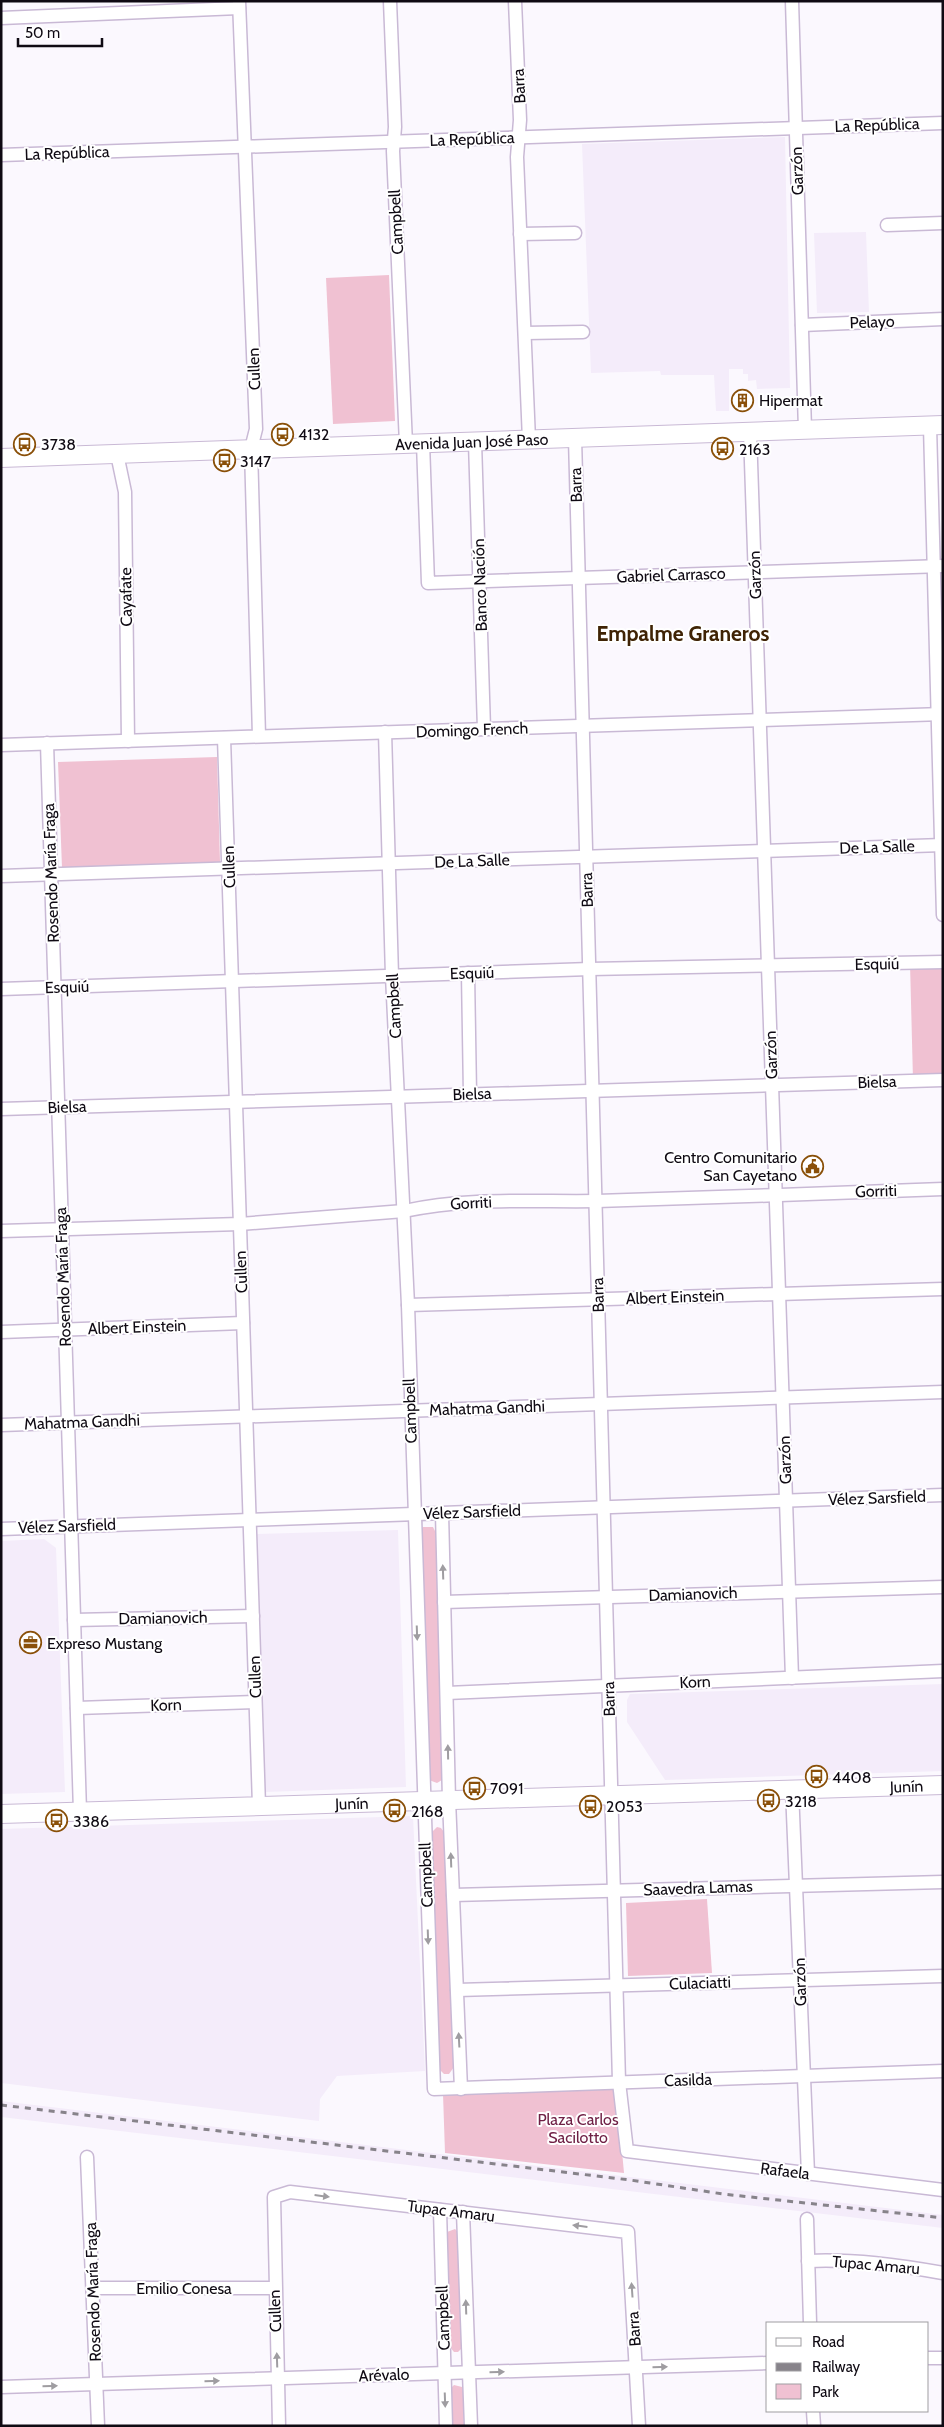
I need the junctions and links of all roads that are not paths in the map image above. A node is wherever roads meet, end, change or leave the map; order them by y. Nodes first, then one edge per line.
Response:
1 (390, 1) edge
2 (515, 1) edge
3 (792, 1) edge
4 (239, 5) edge
5 (1, 18) edge
6 (943, 123) edge
7 (796, 128) junction
8 (518, 138) junction
9 (394, 142) junction
10 (246, 147) junction
11 (1, 155) edge
12 (943, 223) edge
13 (886, 225) dead end
14 (575, 233) dead end
15 (520, 234) junction
16 (943, 319) edge
17 (802, 325) junction
18 (584, 332) dead end
19 (525, 333) junction
20 (936, 426) edge
21 (805, 430) junction
22 (750, 432) junction
23 (575, 438) junction
24 (530, 440) junction
25 (476, 442) junction
26 (423, 443) junction
27 (406, 444) junction
28 (251, 449) junction
29 (118, 454) junction
30 (1, 458) edge
31 (938, 566) edge
32 (755, 572) junction
33 (579, 578) junction
34 (479, 581) junction
35 (940, 714) edge
36 (760, 720) junction
37 (583, 726) junction
38 (484, 729) junction
39 (385, 732) junction
40 (259, 736) junction
41 (224, 738) junction
42 (128, 740) junction
43 (47, 743) junction
44 (1, 745) edge
45 (942, 845) edge
46 (764, 851) junction
47 (586, 857) junction
48 (389, 863) junction
49 (229, 868) junction
50 (51, 874) junction
51 (1, 876) edge
52 (943, 915) edge
53 (943, 962) edge
54 (768, 966) junction
55 (590, 969) junction
56 (468, 973) junction
57 (392, 976) junction
58 (232, 981) junction
59 (54, 987) junction
60 (1, 989) edge
61 (943, 1080) edge
62 (772, 1085) junction
63 (593, 1091) junction
64 (470, 1094) junction
65 (398, 1097) junction
66 (236, 1102) junction
67 (58, 1107) junction
68 (1, 1109) edge
69 (943, 1189) edge
70 (776, 1195) junction
71 (596, 1201) junction
72 (404, 1212) junction
73 (240, 1224) junction
74 (62, 1229) junction
75 (1, 1231) edge
76 (943, 1289) edge
77 (779, 1294) junction
78 (598, 1300) junction
79 (408, 1305) junction
80 (243, 1323) junction
81 (65, 1330) junction
82 (1, 1332) edge
83 (943, 1392) edge
84 (782, 1397) junction
85 (601, 1404) junction
86 (410, 1410) junction
87 (246, 1416) junction
88 (68, 1422) junction
89 (1, 1425) edge
90 (943, 1496) edge
91 (786, 1501) junction
92 (604, 1508) junction
93 (442, 1513) junction
94 (414, 1514) junction
95 (250, 1520) junction
96 (71, 1526) junction
97 (1, 1529) edge
98 (943, 1587) edge
99 (789, 1591) junction
100 (606, 1597) junction
101 (444, 1602) junction
102 (253, 1616) junction
103 (74, 1620) junction
104 (943, 1671) edge
105 (792, 1678) junction
106 (609, 1686) junction
107 (447, 1693) junction
108 (255, 1702) junction
109 (77, 1708) junction
110 (943, 1785) edge
111 (792, 1790) junction
112 (612, 1795) junction
113 (449, 1800) junction
114 (423, 1801) junction
115 (259, 1806) junction
116 (80, 1812) junction
117 (1, 1814) edge
118 (943, 1882) edge
119 (796, 1886) junction
120 (614, 1891) junction
121 (453, 1895) junction
122 (943, 1976) edge
123 (800, 1980) junction
124 (617, 1986) junction
125 (457, 1990) junction
126 (943, 2071) edge
127 (804, 2076) junction
128 (619, 2082) junction
129 (434, 2089) joint
130 (461, 2089) junction
131 (627, 2151) joint
132 (88, 2158) dead end
133 (808, 2174) junction
134 (943, 2190) edge
135 (274, 2197) joint
136 (440, 2210) junction
137 (463, 2212) junction
138 (807, 2220) dead end
139 (628, 2232) joint
140 (808, 2261) junction
141 (943, 2273) edge
142 (93, 2288) junction
143 (274, 2288) junction
144 (810, 2322) edge
145 (929, 2358) edge
146 (943, 2358) edge
147 (766, 2363) edge
148 (637, 2368) junction
149 (444, 2373) junction
150 (469, 2373) junction
151 (278, 2379) junction
152 (97, 2384) junction
153 (1, 2388) edge
154 (813, 2412) edge
155 (98, 2426) edge
156 (279, 2426) edge
157 (446, 2426) edge
158 (471, 2426) edge
159 (639, 2426) edge
160 (814, 2426) edge

1 - 9 street, Campbell
2 - 8 street, Barra
3 - 7 street, Garzón
4 - 5 street
4 - 10 street, Cullen
6 - 7 street, La República
7 - 8 street, La República
7 - 17 street, Garzón
8 - 9 street, La República
8 - 15 street, Barra
9 - 10 street, La República
9 - 27 street, Campbell
10 - 11 street, La República
10 - 28 street, Cullen
12 - 13 street
14 - 15 street
15 - 19 street, Barra
16 - 17 street, Pelayo
17 - 21 street, Garzón
18 - 19 street
19 - 24 street, Barra
20 - 21 main road, Avenida Juan José Paso
20 - 31 street
21 - 22 main road, Avenida Juan José Paso
22 - 23 main road, Avenida Juan José Paso
22 - 32 street, Garzón
23 - 24 main road, Avenida Juan José Paso
23 - 33 street, Barra
24 - 25 main road, Avenida Juan José Paso
25 - 26 main road, Avenida Juan José Paso
25 - 34 street, Banco Nación
26 - 27 main road, Avenida Juan José Paso
26 - 34 street, Gabriel Carrasco
27 - 28 main road, Avenida Juan José Paso
28 - 29 main road, Avenida Juan José Paso
28 - 40 street, Cullen
29 - 30 main road, Avenida Juan José Paso
29 - 42 street, Cayafate
31 - 32 street, Gabriel Carrasco
31 - 35 street
32 - 33 street, Gabriel Carrasco
32 - 36 street, Garzón
33 - 34 street, Gabriel Carrasco
33 - 37 street, Barra
34 - 38 street, Banco Nación
35 - 36 street, Domingo French
35 - 45 street
36 - 37 street, Domingo French
36 - 46 street, Garzón
37 - 38 street, Domingo French
37 - 47 street, Barra
38 - 39 street, Domingo French
39 - 40 street, Domingo French
39 - 48 street, Campbell
40 - 41 street, Domingo French
41 - 42 street, Domingo French
41 - 49 street, Cullen
42 - 43 street, Domingo French
43 - 44 street, Domingo French
43 - 50 street, Rosendo María Fraga
45 - 46 street, De La Salle
45 - 52 street
46 - 47 street, De La Salle
46 - 54 street, Garzón
47 - 48 street, De La Salle
47 - 55 street, Barra
48 - 49 street, De La Salle
48 - 57 street, Campbell
49 - 50 street, De La Salle
49 - 58 street, Cullen
50 - 51 street, De La Salle
50 - 59 street, Rosendo María Fraga
53 - 54 street, Esquiú
54 - 55 street, Esquiú
54 - 62 street, Garzón
55 - 56 street, Esquiú
55 - 63 street, Barra
56 - 57 street, Esquiú
56 - 64 street
57 - 58 street, Esquiú
57 - 65 street, Campbell
58 - 59 street, Esquiú
58 - 66 street, Cullen
59 - 60 street, Esquiú
59 - 67 street, Rosendo María Fraga
61 - 62 street, Bielsa
62 - 63 street, Bielsa
62 - 70 street, Garzón
63 - 64 street, Bielsa
63 - 71 street, Barra
64 - 65 street, Bielsa
65 - 66 street, Bielsa
65 - 72 street, Campbell
66 - 67 street, Bielsa
66 - 73 street, Cullen
67 - 68 street, Bielsa
67 - 74 street, Rosendo María Fraga
69 - 70 street, Gorriti
70 - 71 street, Gorriti
70 - 77 street, Garzón
71 - 72 street, Gorriti
71 - 78 street, Barra
72 - 73 street, Gorriti
72 - 79 street, Campbell
73 - 74 street, Gorriti
73 - 80 street, Cullen
74 - 75 street, Gorriti
74 - 81 street, Rosendo María Fraga
76 - 77 street, Albert Einstein
77 - 78 street, Albert Einstein
77 - 84 street, Garzón
78 - 79 street, Albert Einstein
78 - 85 street, Barra
79 - 86 street, Campbell
80 - 81 street, Albert Einstein
80 - 87 street, Cullen
81 - 82 street, Albert Einstein
81 - 88 street, Rosendo María Fraga
83 - 84 street, Mahatma Gandhi
84 - 85 street, Mahatma Gandhi
84 - 91 street, Garzón
85 - 86 street, Mahatma Gandhi
85 - 92 street, Barra
86 - 87 street, Mahatma Gandhi
86 - 94 street, Campbell
87 - 88 street, Mahatma Gandhi
87 - 95 street, Cullen
88 - 89 street, Mahatma Gandhi
88 - 96 street, Rosendo María Fraga
90 - 91 street, Vélez Sarsfield
91 - 92 street, Vélez Sarsfield
91 - 99 street, Garzón
92 - 93 street, Vélez Sarsfield
92 - 100 street, Barra
93 - 94 street, Vélez Sarsfield
101 -> 93 street, Campbell
94 - 95 street, Vélez Sarsfield
94 -> 114 street, Campbell
95 - 96 street, Vélez Sarsfield
95 - 102 street, Cullen
96 - 97 street, Vélez Sarsfield
96 - 103 street, Rosendo María Fraga
98 - 99 street, Damianovich
99 - 100 street, Damianovich
99 - 105 street, Garzón
100 - 101 street, Damianovich
100 - 106 street, Barra
101 - 107 street, Campbell
102 - 103 street, Damianovich
102 - 108 street, Cullen
103 - 109 street, Rosendo María Fraga
104 - 105 street, Korn
105 - 106 street, Korn
106 - 107 street, Korn
106 - 112 street, Barra
113 -> 107 street, Campbell
108 - 109 street, Korn
108 - 115 street, Cullen
109 - 116 street, Rosendo María Fraga
110 - 111 main road, Junín
111 - 112 main road, Junín
111 - 119 street, Garzón
112 - 113 main road, Junín
112 - 120 street, Barra
113 - 114 main road, Junín
121 -> 113 street, Campbell
114 - 115 main road, Junín
114 -> 129 street, Campbell
115 - 116 main road, Junín
116 - 117 main road, Junín
118 - 119 street, Saavedra Lamas
119 - 120 street, Saavedra Lamas
119 - 123 street, Garzón
120 - 121 street, Saavedra Lamas
120 - 124 street, Barra
121 - 125 street, Campbell
122 - 123 street, Culaciatti
123 - 124 street, Culaciatti
123 - 127 street, Garzón
124 - 125 street, Culaciatti
124 - 128 street, Barra
130 -> 125 street, Campbell
126 - 127 street, Casilda
127 - 128 street, Casilda
127 - 133 street, Garzón
128 - 130 street, Casilda
128 - 131 street, Barra
129 - 130 street, Casilda
131 - 133 street, Rafaela
132 - 142 street, Rosendo María Fraga
133 - 134 street, Rafaela
135 -> 136 street, Tupac Amaru
135 - 143 street, Cullen
136 - 137 street, Tupac Amaru
136 - 149 street, Campbell
139 -> 137 street, Tupac Amaru
150 -> 137 street, Campbell
138 - 140 street
148 -> 139 street, Barra
140 - 141 street, Tupac Amaru
140 - 144 street
142 - 143 street, Emilio Conesa
142 - 152 street, Rosendo María Fraga
151 -> 143 street, Cullen
145 - 146 street
148 -> 147 street, Arévalo
150 -> 148 street, Arévalo
148 - 159 street, Barra
149 - 150 street, Arévalo
149 - 151 street, Arévalo
149 -> 157 street, Campbell
150 - 158 street, Campbell
152 -> 151 street, Arévalo
151 - 156 street, Cullen
153 -> 152 street, Arévalo
152 - 155 street, Rosendo María Fraga
154 - 160 street

